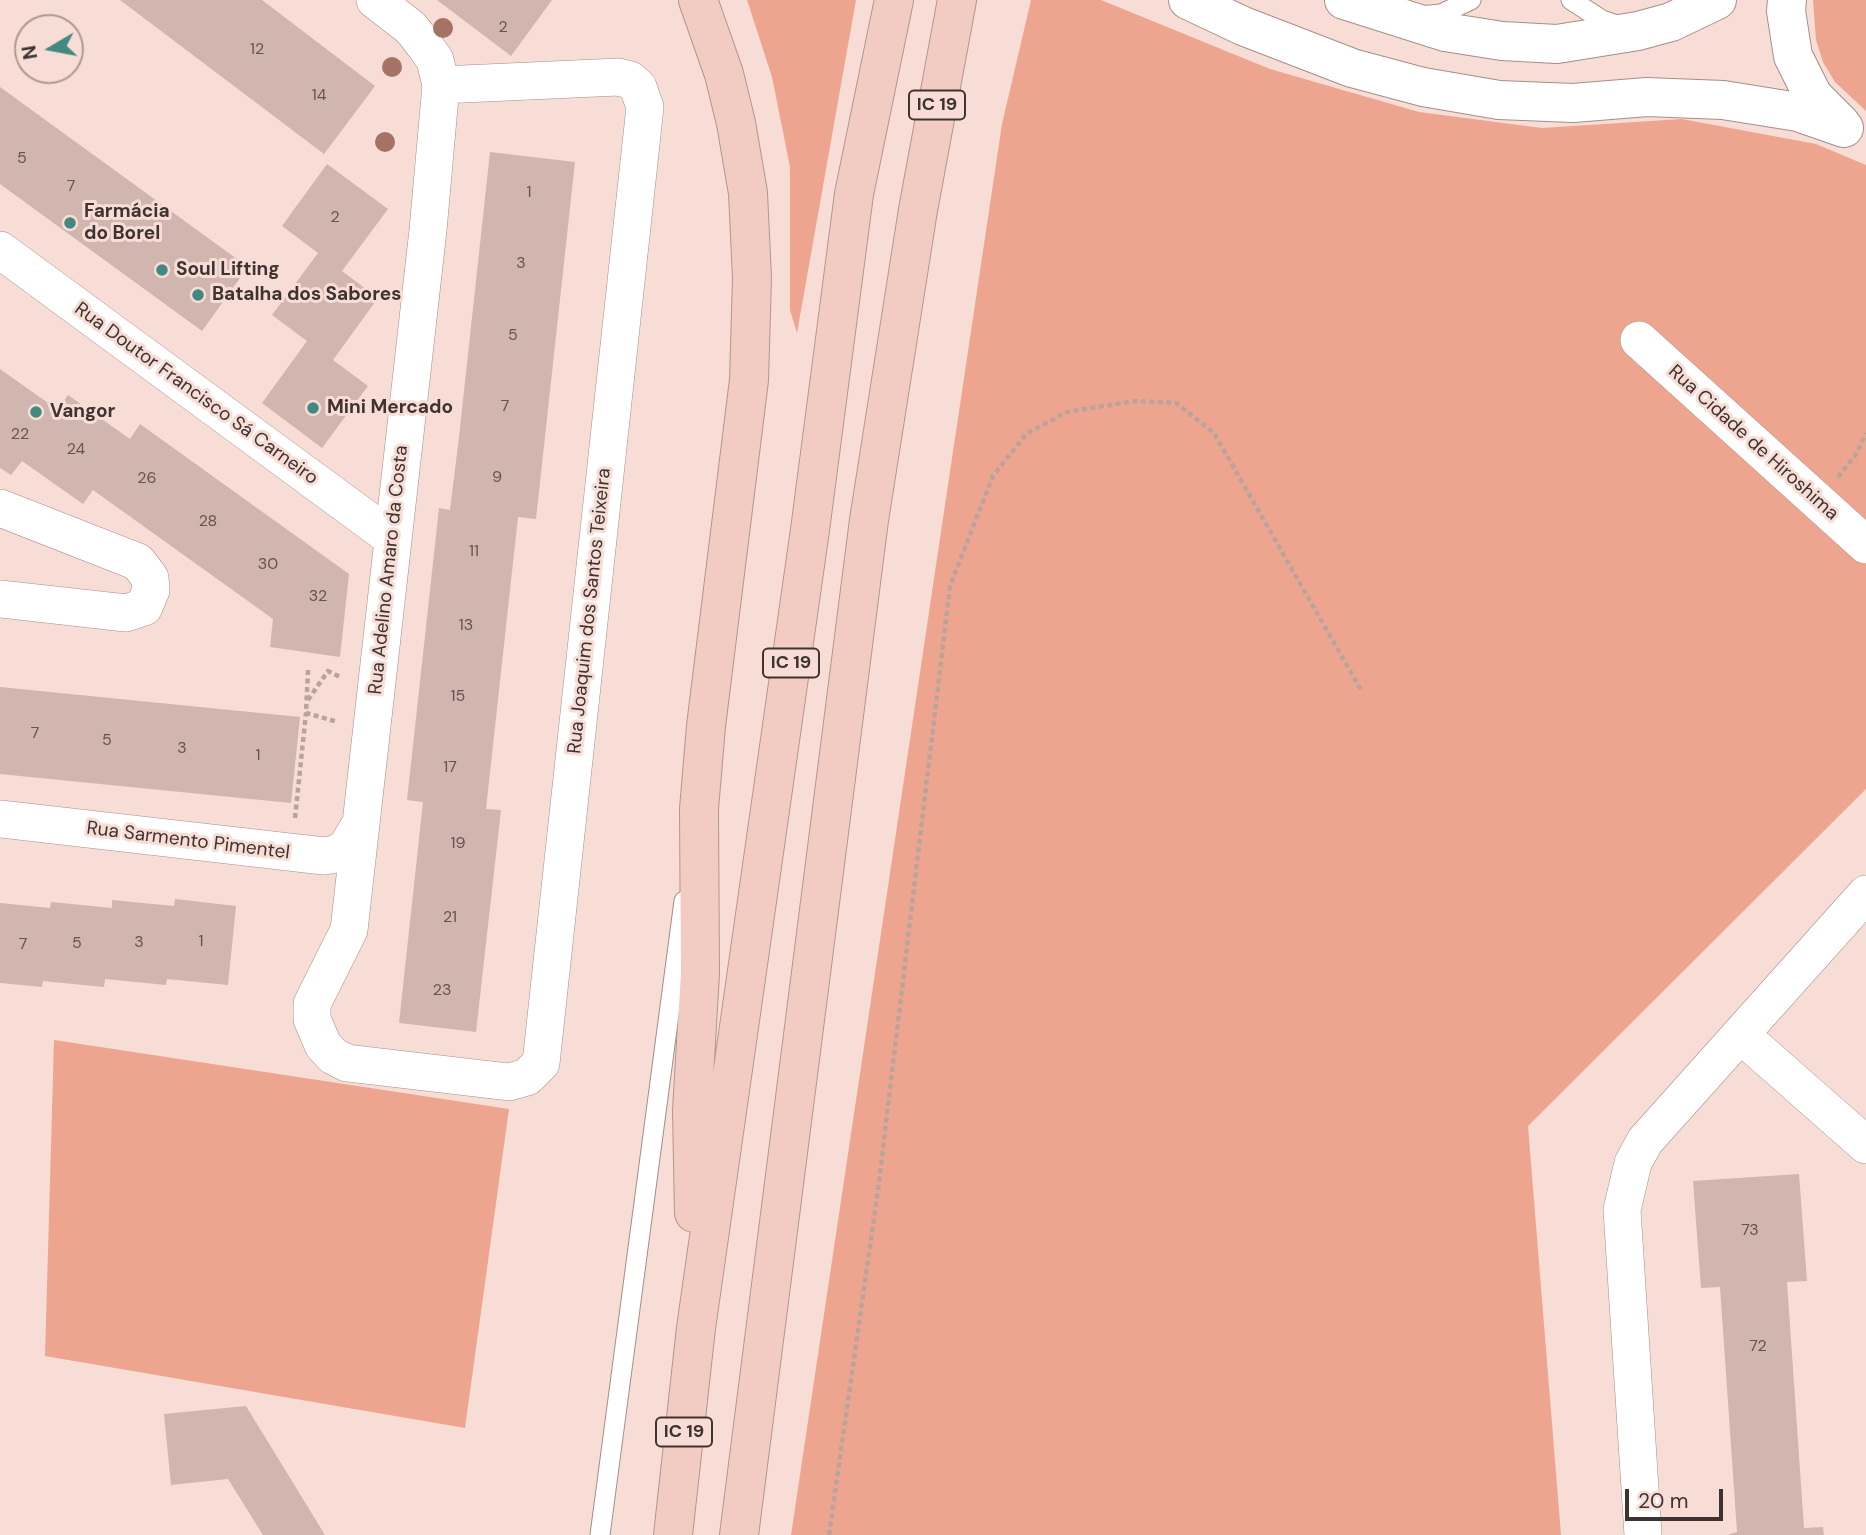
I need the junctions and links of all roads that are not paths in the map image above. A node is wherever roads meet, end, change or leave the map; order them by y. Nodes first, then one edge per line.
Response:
1 (698, 0) edge
2 (894, 0) edge
3 (957, 0) edge
4 (1188, 0) edge
5 (1344, 0) edge
6 (1471, 0) edge
7 (1571, 0) edge
8 (1717, 0) edge
9 (1787, 0) edge
10 (387, 4) edge
11 (1397, 19) junction
12 (1638, 32) junction
13 (441, 85) junction
14 (1855, 134) edge
15 (0, 250) edge
16 (1639, 340) dead end
17 (0, 508) edge
18 (392, 538) junction
19 (1866, 545) edge
20 (0, 599) edge
21 (699, 808) junction
22 (0, 819) edge
23 (361, 823) junction
24 (1866, 894) edge
25 (312, 1004) joint
26 (1741, 1035) junction
27 (1866, 1145) edge
28 (696, 1328) junction
29 (600, 1535) edge
30 (673, 1535) edge
31 (739, 1535) edge
32 (1643, 1535) edge

1 - 21 highway
2 - 28 highway, IC 19
3 - 31 highway, IC 19
4 - 14 street
5 - 11 street
6 - 11 lane
7 - 12 lane
8 - 12 street
9 - 14 street
10 - 13 street
11 - 12 street
13 - 18 street, Rua Adelino Amaro da Costa
13 - 25 street, Rua Joaquim dos Santos Teixeira
15 - 18 street, Rua Doutor Francisco Sá Carneiro
16 - 19 street, Rua Cidade de Hiroshima
17 - 20 street
18 - 23 street, Rua Adelino Amaro da Costa
21 - 28 highway
21 - 29 lane
22 - 23 street, Rua Sarmento Pimentel
23 - 25 street, Rua Adelino Amaro da Costa
24 - 26 street
26 - 27 street
26 - 32 street
28 - 30 highway, IC 19

